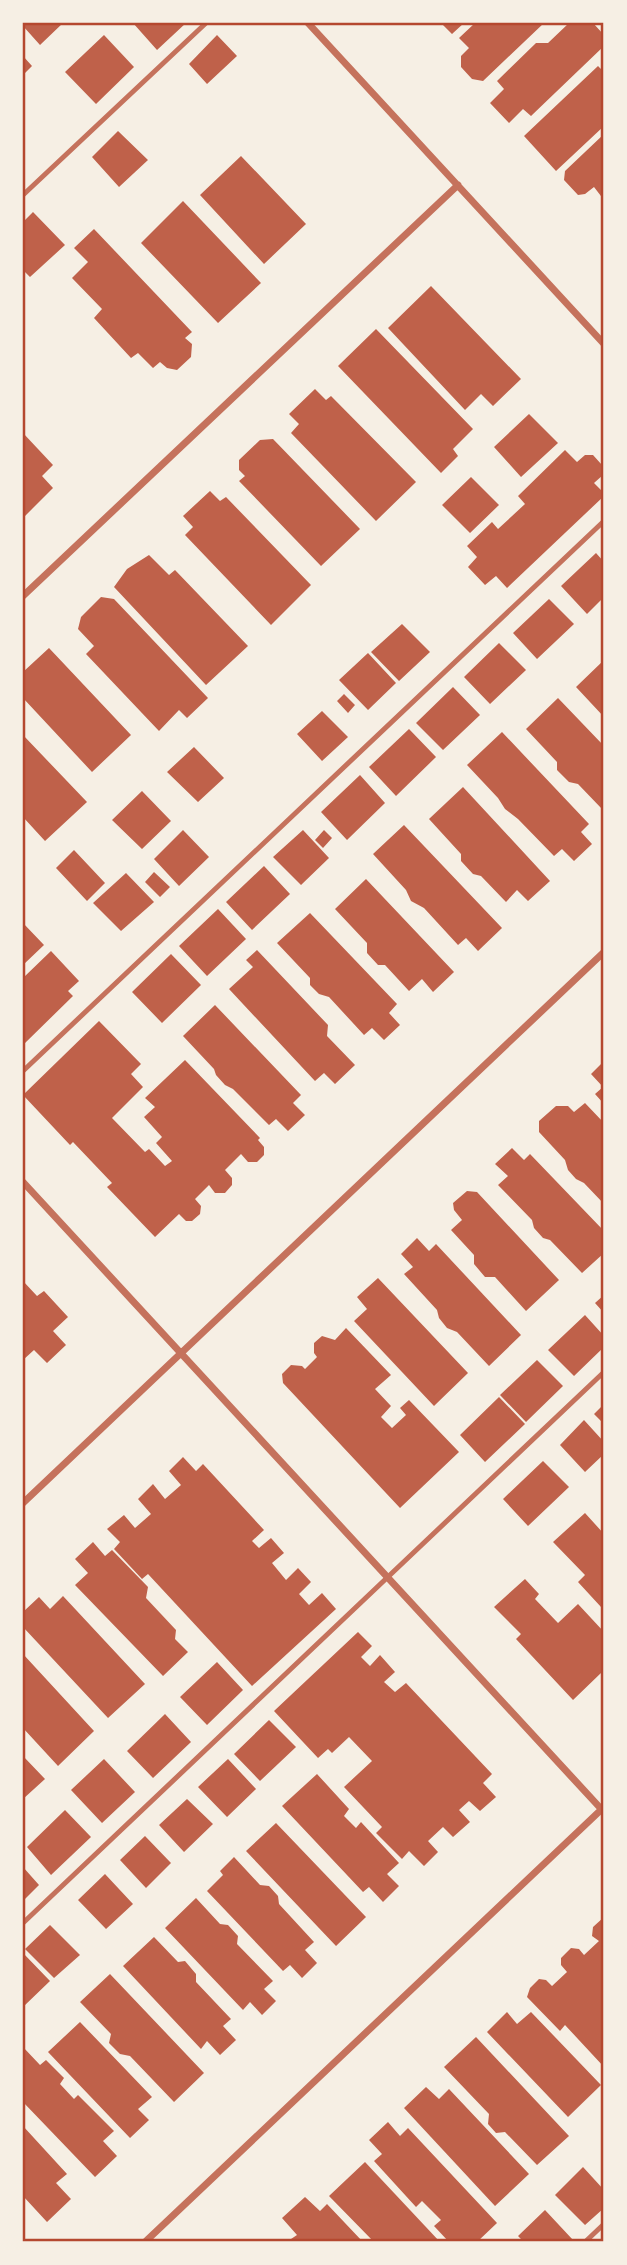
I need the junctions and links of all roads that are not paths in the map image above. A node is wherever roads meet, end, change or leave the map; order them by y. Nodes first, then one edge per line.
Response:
1 (206, 23) edge
2 (308, 23) edge
3 (458, 185) junction
4 (23, 195) edge
5 (604, 344) edge
6 (604, 521) edge
7 (23, 596) edge
8 (604, 952) edge
9 (23, 1071) edge
10 (23, 1182) edge
11 (181, 1353) junction
12 (604, 1373) edge
13 (23, 1503) edge
14 (388, 1577) junction
15 (604, 1809) edge
16 (23, 1923) edge
17 (604, 2224) edge
18 (145, 2242) edge
19 (585, 2242) edge

1 - 4 lane
2 - 3 street
3 - 5 street
3 - 7 street
6 - 9 lane
8 - 11 street
10 - 11 street
11 - 13 street
11 - 14 street
12 - 14 lane
14 - 15 street
14 - 16 lane
15 - 18 street
17 - 19 lane

